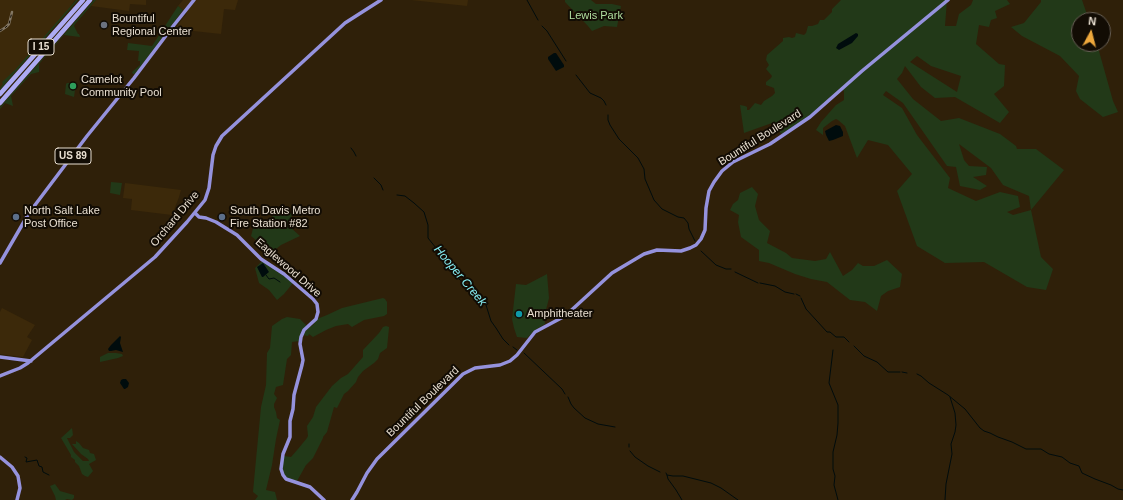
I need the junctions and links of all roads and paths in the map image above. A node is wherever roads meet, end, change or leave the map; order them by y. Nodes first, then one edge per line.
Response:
1 (83, 0) edge
2 (91, 0) edge
3 (194, 0) edge
4 (381, 0) edge
5 (948, 0) edge
6 (0, 94) edge
7 (0, 103) edge
8 (195, 213) junction
9 (191, 217) junction
10 (199, 217) junction
11 (0, 263) edge
12 (0, 357) edge
13 (35, 357) junction
14 (31, 360) junction
15 (37, 361) dead end
16 (0, 376) edge
17 (0, 457) edge
18 (17, 500) edge
19 (324, 500) edge
20 (352, 500) edge

1 - 6 highway, I 15
2 - 7 highway, I 15
3 - 11 main road, US 89
4 - 8 main road, Orchard Drive
5 - 20 main road, Bountiful Boulevard
8 - 9 main road, Orchard Drive
8 - 10 main road, Eaglewood Drive
9 - 10 main road
9 - 13 main road, Orchard Drive
10 - 19 main road, Eaglewood Drive
12 - 14 main road
13 - 14 main road, Orchard Drive
13 - 15 main road
14 - 16 main road, Orchard Drive
17 - 18 main road

